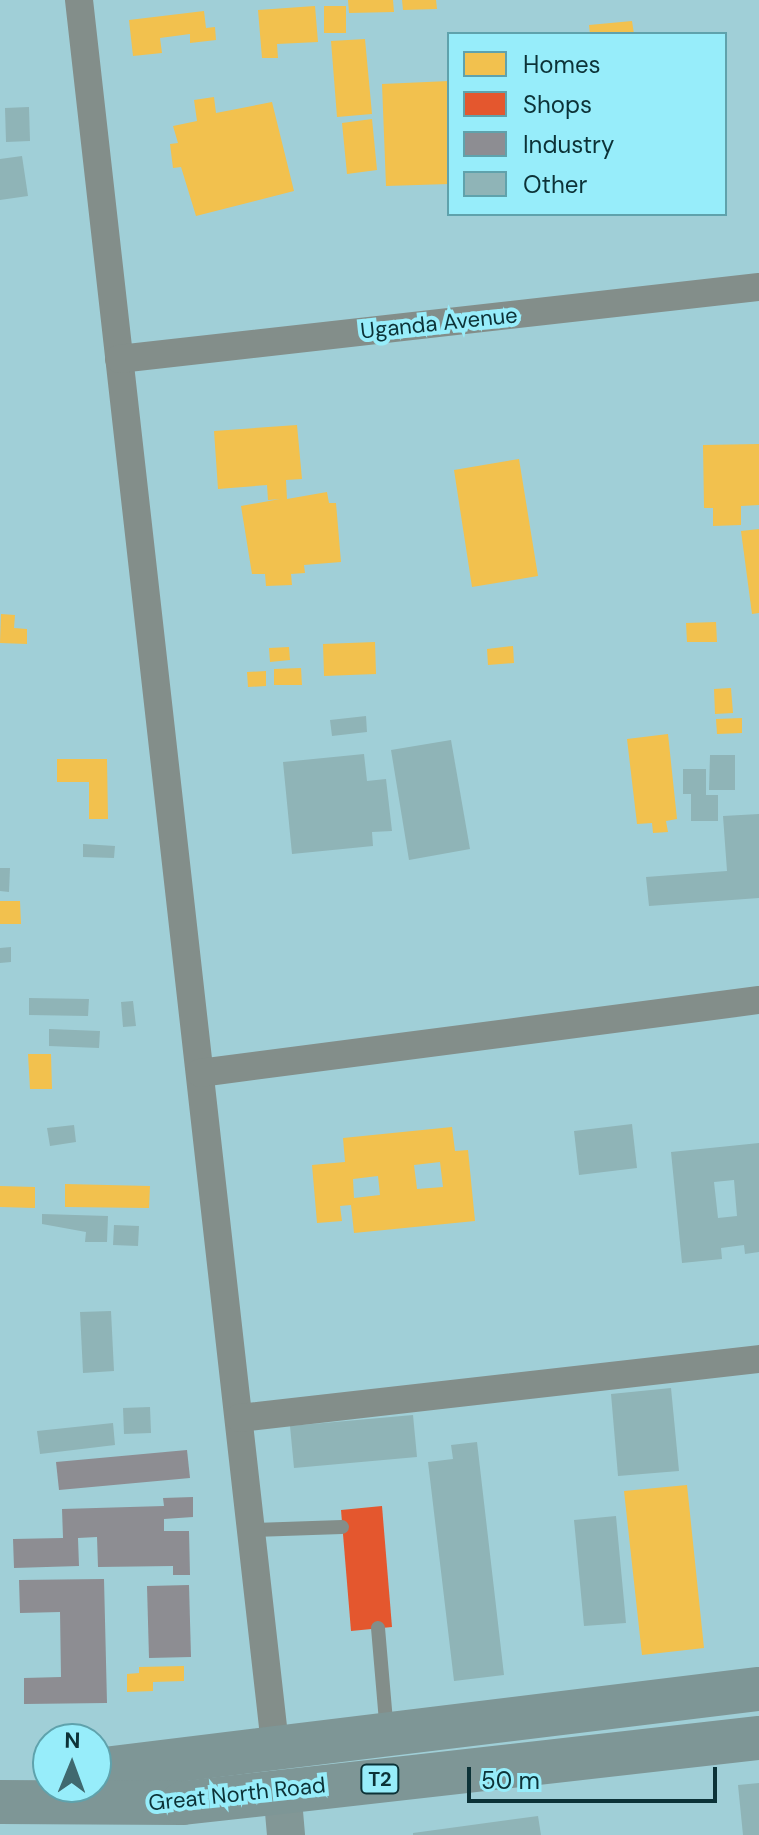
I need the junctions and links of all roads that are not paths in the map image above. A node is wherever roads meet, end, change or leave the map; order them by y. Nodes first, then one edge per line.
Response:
1 (79, 0) edge
2 (759, 287) edge
3 (119, 359) junction
4 (759, 1000) edge
5 (200, 1073) junction
6 (759, 1359) edge
7 (239, 1418) junction
8 (342, 1527) dead end
9 (252, 1530) junction
10 (378, 1628) dead end
11 (759, 1689) edge
12 (387, 1733) junction
13 (759, 1738) edge
14 (275, 1746) junction
15 (112, 1768) edge
16 (32, 1788) edge
17 (282, 1789) junction
18 (0, 1801) edge
19 (286, 1835) edge

1 - 3 street
2 - 3 street, Uganda Avenue
3 - 5 street
4 - 5 street
5 - 7 street
6 - 7 street
7 - 9 street
8 - 9 lane
9 - 14 street
10 - 12 lane
11 - 12 highway, Great North Road / T2
12 - 14 highway, Great North Road / T2
13 - 17 highway, Great North Road / T2
14 - 15 highway, Great North Road / T2
16 - 18 highway, Great North Road / T2
17 - 18 highway, Great North Road / T2
17 - 19 main road

